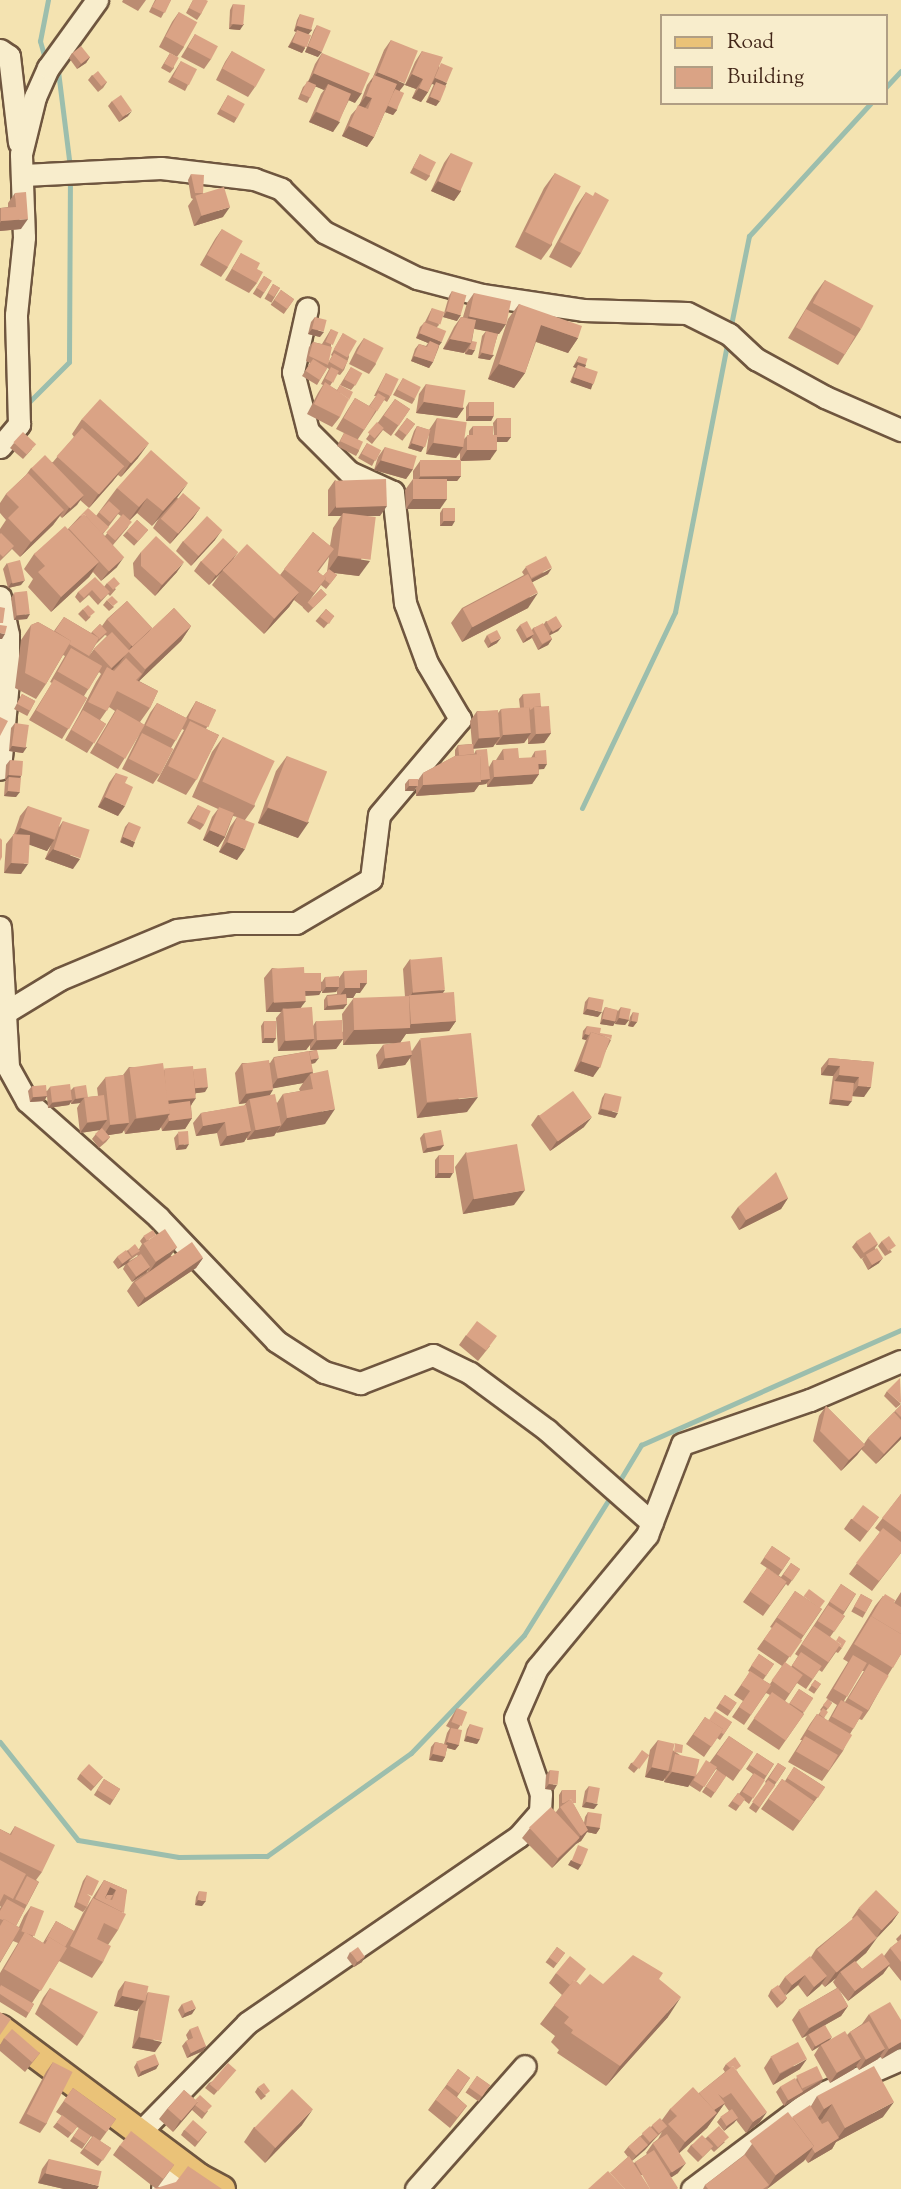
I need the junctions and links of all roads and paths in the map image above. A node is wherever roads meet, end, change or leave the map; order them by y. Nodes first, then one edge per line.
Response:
1 (97, 0) edge
2 (0, 50) edge
3 (23, 164) junction
4 (307, 309) dead end
5 (901, 430) edge
6 (0, 447) edge
7 (0, 597) edge
8 (0, 769) edge
9 (0, 927) edge
10 (6, 1012) junction
11 (901, 1361) edge
12 (652, 1522) junction
13 (0, 2028) edge
14 (901, 2059) edge
15 (525, 2066) dead end
16 (141, 2131) junction
17 (199, 2177) junction
18 (162, 2189) edge
19 (222, 2189) edge
20 (416, 2189) edge
21 (692, 2189) edge

1 - 3 street
2 - 3 street
3 - 5 street
3 - 6 street
4 - 10 street
7 - 8 street
9 - 10 street
10 - 12 street
11 - 12 street
12 - 16 street
13 - 16 main road
14 - 21 street
15 - 20 street
16 - 17 main road
17 - 18 street
17 - 19 main road

